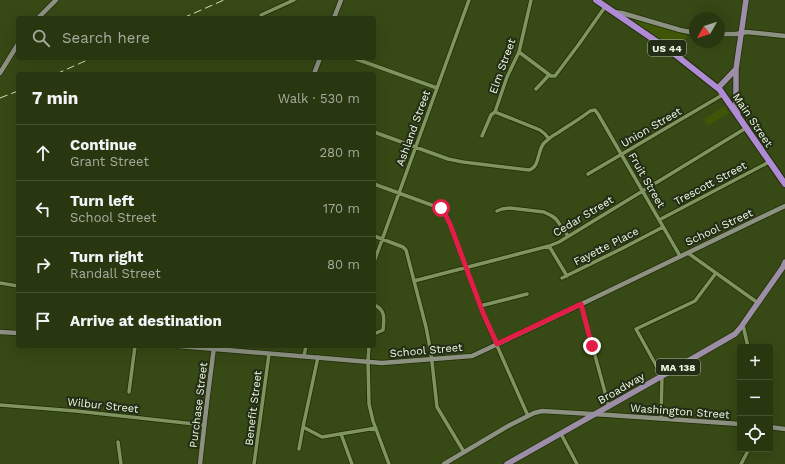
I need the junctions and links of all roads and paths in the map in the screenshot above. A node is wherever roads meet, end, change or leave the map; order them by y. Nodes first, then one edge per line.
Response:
1 (56, 0) edge
2 (294, 0) edge
3 (341, 0) edge
4 (469, 0) edge
5 (531, 0) edge
6 (596, 0) edge
7 (746, 0) edge
8 (605, 7) junction
9 (612, 12) junction
10 (261, 15) dead end
11 (40, 16) edge
12 (335, 16) edge
13 (689, 32) edge
14 (742, 33) junction
15 (725, 34) edge
16 (785, 36) edge
17 (16, 47) edge
18 (519, 52) junction
19 (319, 60) edge
20 (359, 60) edge
21 (736, 69) junction
22 (315, 72) edge
23 (0, 73) edge
24 (549, 75) junction
25 (726, 79) junction
26 (736, 86) junction
27 (437, 88) junction
28 (718, 88) junction
29 (536, 89) dead end
30 (724, 94) junction
31 (495, 112) junction
32 (738, 115) junction
33 (746, 128) junction
34 (376, 133) edge
35 (482, 136) dead end
36 (549, 139) junction
37 (416, 148) junction
38 (622, 155) junction
39 (769, 162) junction
40 (588, 174) dead end
41 (785, 184) edge
42 (376, 185) edge
43 (642, 190) junction
44 (400, 193) junction
45 (785, 206) edge
46 (497, 211) dead end
47 (659, 220) junction
48 (663, 227) junction
49 (568, 236) junction
50 (376, 237) edge
51 (382, 239) junction
52 (549, 246) junction
53 (688, 253) junction
54 (376, 256) edge
55 (680, 256) junction
56 (784, 265) edge
57 (466, 267) junction
58 (716, 273) junction
59 (567, 276) junction
60 (562, 278) dead end
61 (414, 281) junction
62 (0, 283) edge
63 (16, 286) edge
64 (527, 294) dead end
65 (758, 303) junction
66 (581, 304) junction
67 (376, 306) edge
68 (480, 306) junction
69 (743, 324) junction
70 (0, 332) edge
71 (16, 333) edge
72 (376, 333) edge
73 (497, 344) junction
74 (747, 344) edge
75 (135, 348) edge
76 (214, 348) edge
77 (222, 348) edge
78 (306, 348) edge
79 (369, 348) edge
80 (268, 354) junction
81 (304, 356) junction
82 (318, 357) junction
83 (432, 359) junction
84 (368, 361) junction
85 (662, 376) junction
86 (129, 392) dead end
87 (0, 405) edge
88 (609, 407) junction
89 (595, 414) junction
90 (528, 416) junction
91 (661, 419) junction
92 (737, 424) edge
93 (204, 425) junction
94 (303, 427) junction
95 (773, 427) edge
96 (376, 428) junction
97 (785, 429) edge
98 (340, 434) junction
99 (561, 434) junction
100 (118, 442) dead end
101 (299, 450) dead end
102 (464, 452) junction
103 (747, 452) edge
104 (121, 464) edge
105 (200, 464) edge
106 (254, 464) edge
107 (352, 464) edge
108 (389, 464) edge
109 (444, 464) edge
110 (507, 464) edge
111 (577, 464) edge
112 (740, 464) edge

1 - 11 street
2 - 10 street
3 - 12 street
4 - 27 street, Ashland Street
5 - 18 street, Elm Street
6 - 8 highway, US 44
7 - 14 main road
8 - 9 highway, US 44
8 - 24 street
9 - 13 street
9 - 28 highway, US 44
14 - 15 street
14 - 16 street
14 - 21 main road
17 - 23 street
18 - 24 street
18 - 31 street, Elm Street
19 - 22 street
20 - 27 street
21 - 25 main road
21 - 26 main road
24 - 29 street
25 - 26 main road
25 - 28 main road
26 - 32 main road
27 - 37 street, Ashland Street
28 - 30 highway, Main Street / US 44
30 - 32 highway, Main Street / US 44
30 - 38 street, Union Street
31 - 35 street, Elm Street
31 - 36 street
32 - 33 highway, Main Street / US 44
33 - 39 highway, Main Street / US 44
33 - 43 street, Cedar Street
34 - 37 street
36 - 37 street
36 - 38 street, Fruit Street
37 - 44 street, Ashland Street
38 - 40 street, Union Street
38 - 43 street, Fruit Street
39 - 41 highway, Main Street / US 44
39 - 47 street, Trescott Street
42 - 44 street
43 - 47 street, Fruit Street
43 - 49 street, Cedar Street
44 - 51 street, Ashland Street
44 - 57 street
45 - 53 street, School Street
46 - 49 street
47 - 48 street, Fruit Street
48 - 55 street, Fruit Street
48 - 59 street, Fayette Place
49 - 52 street, Cedar Street
50 - 51 street
51 - 54 street, Ashland Street
51 - 61 street
52 - 57 street, Cedar Street
52 - 59 street, Fayette Place
53 - 55 street, School Street
53 - 58 street
55 - 66 street, School Street
56 - 65 main road, Broadway / MA 138
57 - 61 street, Cedar Street
57 - 68 street
58 - 65 street
58 - 85 street
59 - 60 street
61 - 83 street
62 - 63 street
64 - 68 street
65 - 69 main road, Broadway / MA 138
66 - 73 street, School Street
66 - 88 street
67 - 72 street
68 - 73 street
69 - 74 street
69 - 85 main road, Broadway / MA 138
70 - 71 street
73 - 83 street, School Street
73 - 90 street
75 - 86 street
76 - 93 street, Purchase Street
77 - 80 street, School Street
78 - 81 street
79 - 84 street
80 - 81 street, School Street
80 - 106 street, Benefit Street
81 - 82 street, School Street
82 - 84 street, School Street
82 - 94 street
83 - 84 street, School Street
83 - 102 street
84 - 96 street
85 - 88 main road, Broadway / MA 138
85 - 91 street
87 - 93 street, Wilbur Street
88 - 89 main road, Broadway / MA 138
89 - 90 street, Washington Street
89 - 91 street, Washington Street
89 - 99 main road, Broadway / MA 138
90 - 102 street
91 - 92 street, Washington Street
93 - 105 street, Purchase Street
94 - 98 street
94 - 101 street
95 - 97 street
96 - 98 street
96 - 108 street
98 - 107 street
99 - 110 main road, Broadway / MA 138
99 - 111 street
100 - 104 street
102 - 109 street
103 - 112 street

